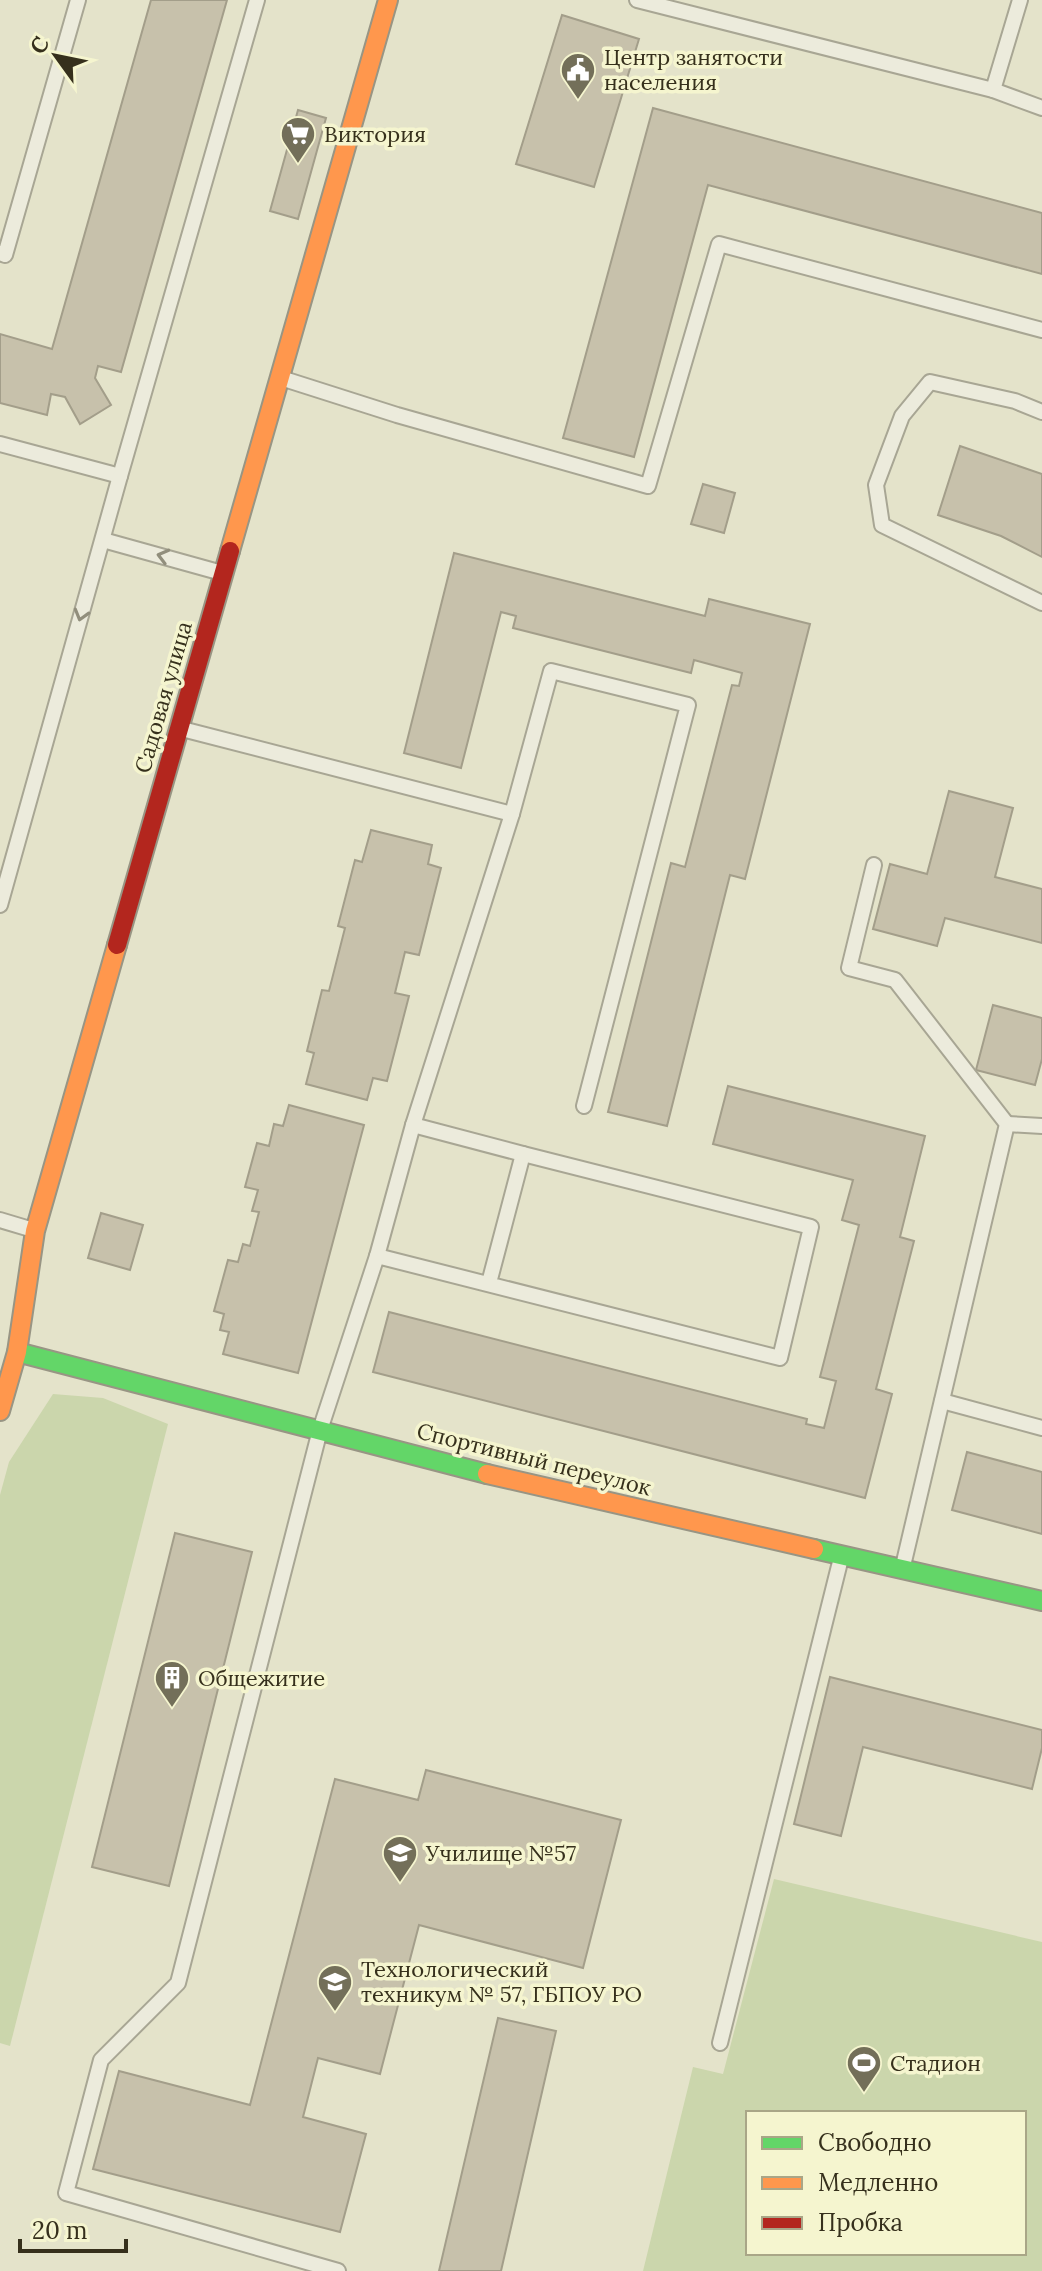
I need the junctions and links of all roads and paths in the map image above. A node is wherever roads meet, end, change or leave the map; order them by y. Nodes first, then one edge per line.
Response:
1 (78, 0) edge
2 (257, 0) edge
3 (388, 0) edge
4 (637, 0) edge
5 (1020, 0) edge
6 (993, 90) junction
7 (1041, 107) edge
8 (0, 253) edge
9 (1042, 330) edge
10 (281, 378) junction
11 (1042, 412) edge
12 (0, 444) edge
13 (120, 476) junction
14 (103, 540) junction
15 (222, 573) junction
16 (1042, 603) edge
17 (179, 728) junction
18 (512, 814) junction
19 (874, 865) dead end
20 (0, 905) edge
21 (584, 1106) dead end
22 (1007, 1124) junction
23 (413, 1125) junction
24 (1042, 1126) edge
25 (523, 1154) junction
26 (0, 1220) edge
27 (35, 1231) junction
28 (377, 1256) junction
29 (489, 1283) junction
30 (17, 1352) junction
31 (942, 1401) junction
32 (0, 1411) edge
33 (1042, 1428) edge
34 (320, 1430) junction
35 (841, 1557) junction
36 (902, 1571) junction
37 (1042, 1601) edge
38 (720, 2043) dead end
39 (338, 2271) edge

1 - 8 lane
2 - 13 lane
3 - 10 street, Садовая улица
4 - 6 lane
5 - 6 lane
6 - 7 lane
9 - 10 lane
10 - 15 street, Садовая улица
11 - 16 lane
12 - 13 lane
13 - 14 lane
15 -> 14 lane
14 -> 20 lane
15 - 17 street, Садовая улица
17 - 18 lane
17 - 27 street, Садовая улица
18 - 21 lane
18 - 23 lane
19 - 22 lane
22 - 24 lane
22 - 31 lane
23 - 25 lane
23 - 28 lane
25 - 29 lane
25 - 29 lane
26 - 27 lane
27 - 30 street, Садовая улица
28 - 29 lane
28 - 34 lane
30 - 32 street, Садовая улица
30 - 34 street, Спортивный переулок
31 - 33 lane
31 - 36 lane
34 - 35 street, Спортивный переулок
34 - 39 lane
35 - 36 street, Спортивный переулок
35 - 38 lane
36 - 37 street, Спортивный переулок

